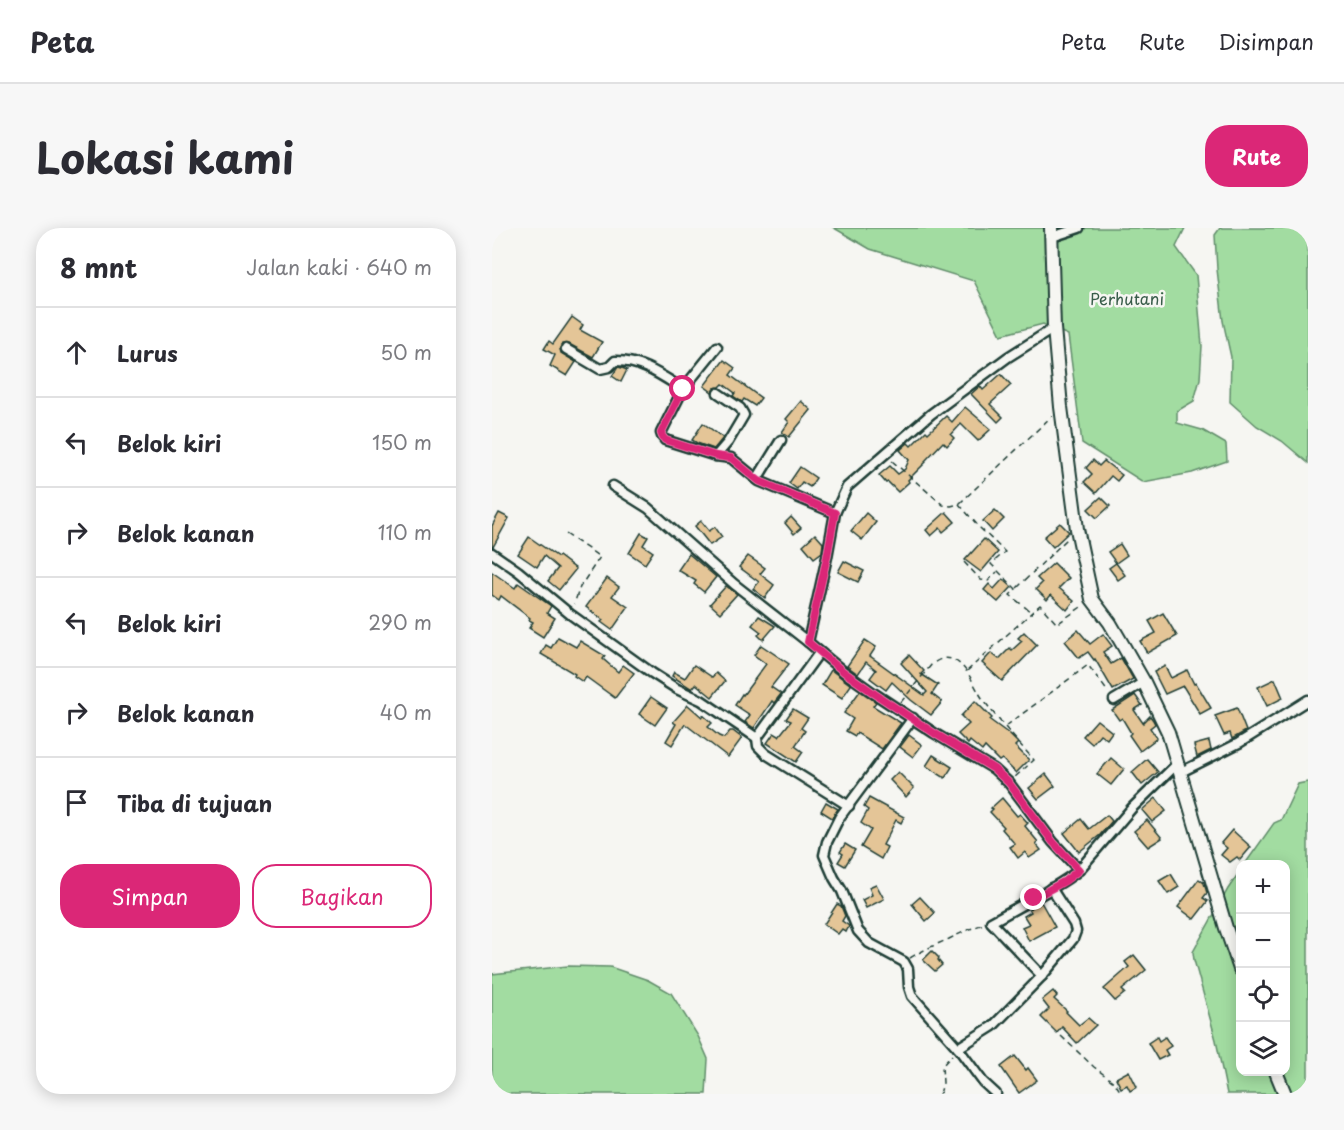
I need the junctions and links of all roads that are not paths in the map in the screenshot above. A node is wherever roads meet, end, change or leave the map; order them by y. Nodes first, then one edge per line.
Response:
1 (1079, 228) edge
2 (1052, 232) edge
3 (1054, 328) junction
4 (717, 346) dead end
5 (566, 348) dead end
6 (683, 389) junction
7 (718, 393) dead end
8 (782, 440) dead end
9 (716, 456) junction
10 (757, 479) junction
11 (613, 486) dead end
12 (835, 513) junction
13 (492, 553) edge
14 (808, 642) junction
15 (819, 652) junction
16 (1144, 682) junction
17 (1114, 700) road end
18 (1308, 700) edge
19 (913, 718) junction
20 (757, 738) junction
21 (1178, 768) junction
22 (849, 807) junction
23 (1079, 870) junction
24 (1051, 888) junction
25 (1240, 968) edge
26 (1042, 976) junction
27 (958, 1048) junction
28 (1278, 1076) edge
29 (996, 1094) edge
30 (1285, 1094) edge

1 - 2 street
2 - 3 street
3 - 12 street
3 - 16 street
4 - 6 street
5 - 6 street
6 - 9 street
7 - 9 street
8 - 10 street
9 - 10 street
10 - 12 street
11 - 14 street
12 - 14 street
13 - 20 street
14 - 15 street
15 - 19 street
15 - 20 street
16 - 17 street
16 - 21 street
18 - 21 street
19 - 22 street
19 - 23 street
20 - 22 street
21 - 23 street
21 - 25 street
22 - 27 street
23 - 24 street
24 - 26 street
24 - 26 street
26 - 27 street
27 - 29 street
28 - 30 street

